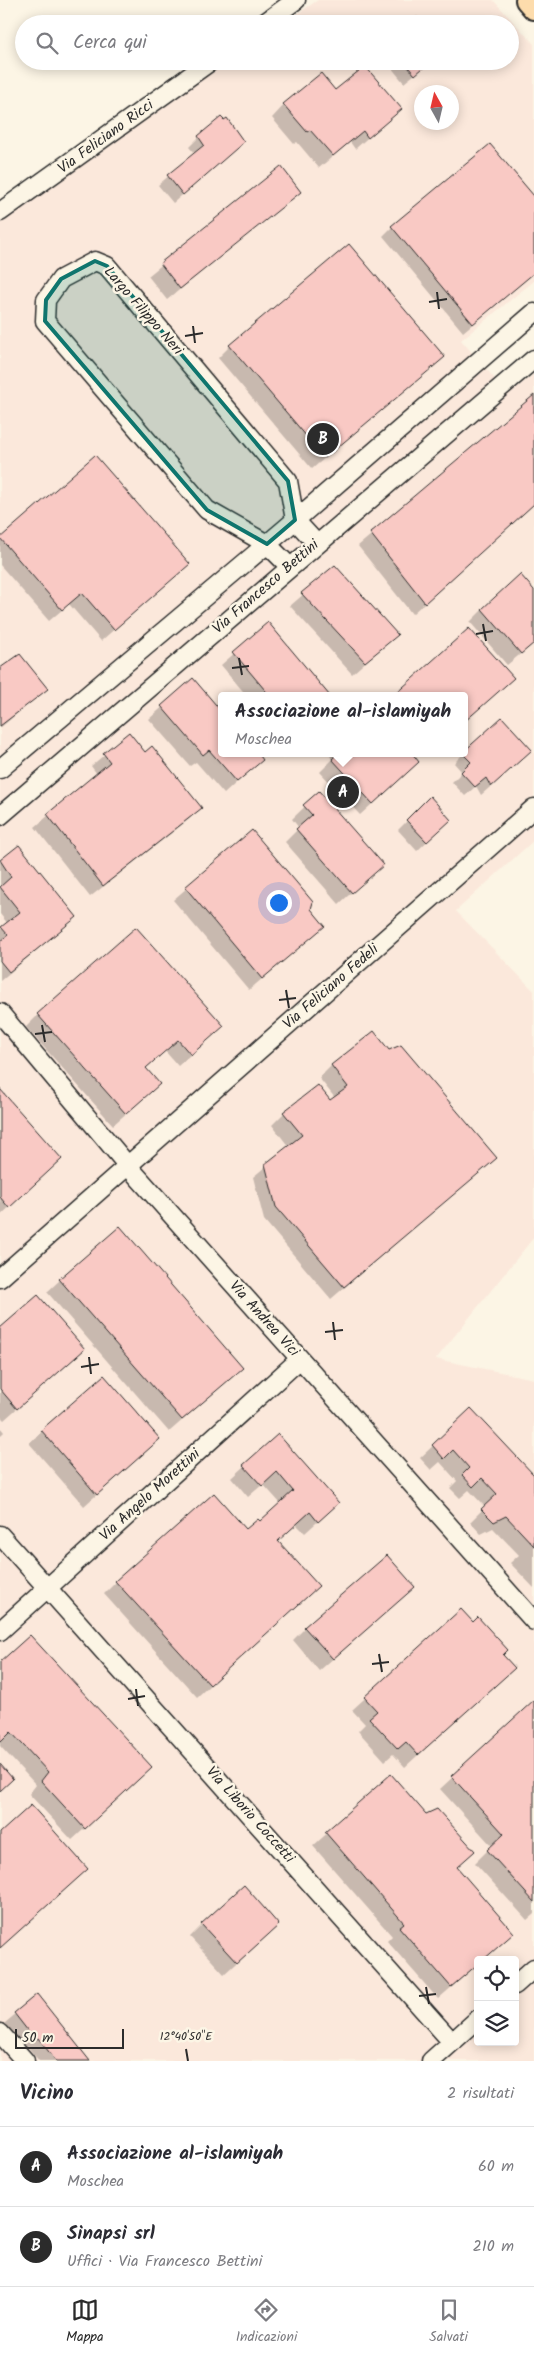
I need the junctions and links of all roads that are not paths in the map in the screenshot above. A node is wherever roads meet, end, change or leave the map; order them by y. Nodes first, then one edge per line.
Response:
1 (296, 0) edge
2 (527, 0) edge
3 (534, 8) edge
4 (275, 15) edge
5 (198, 70) edge
6 (0, 212) edge
7 (534, 313) edge
8 (534, 359) edge
9 (295, 520) junction
10 (267, 544) junction
11 (317, 544) junction
12 (290, 567) junction
13 (0, 769) edge
14 (534, 808) edge
15 (0, 816) edge
16 (0, 1013) edge
17 (128, 1166) junction
18 (0, 1278) edge
19 (300, 1359) junction
20 (4, 1537) edge
21 (48, 1587) junction
22 (534, 1620) edge
23 (0, 1631) edge
24 (534, 1968) edge
25 (519, 1981) edge
26 (474, 2023) edge
27 (0, 2033) edge
28 (452, 2042) junction
29 (25, 2061) edge
30 (431, 2061) edge

1 - 4 street
2 - 3 main road
5 - 6 street, Via Feliciano Ricci
7 - 9 street, Via Francesco Bettini
8 - 11 street, Via Francesco Bettini
9 - 10 street, Via Francesco Bettini
9 - 10 street, Largo Filippo Neri
9 - 11 street
10 - 12 street
10 - 13 street, Via Francesco Bettini
11 - 12 street, Via Francesco Bettini
12 - 15 street, Via Francesco Bettini
14 - 17 street, Via Feliciano Fedeli
16 - 17 street, Via Andrea Vici
17 - 18 street, Via Feliciano Fedeli
17 - 19 street, Via Andrea Vici
19 - 21 street, Via Angelo Morettini
19 - 22 street, Via Andrea Vici
20 - 21 street, Via Liborio Coccetti
21 - 23 street, Via Angelo Morettini
21 - 28 street, Via Liborio Coccetti
24 - 25 street
26 - 28 street
27 - 29 street
28 - 30 street

